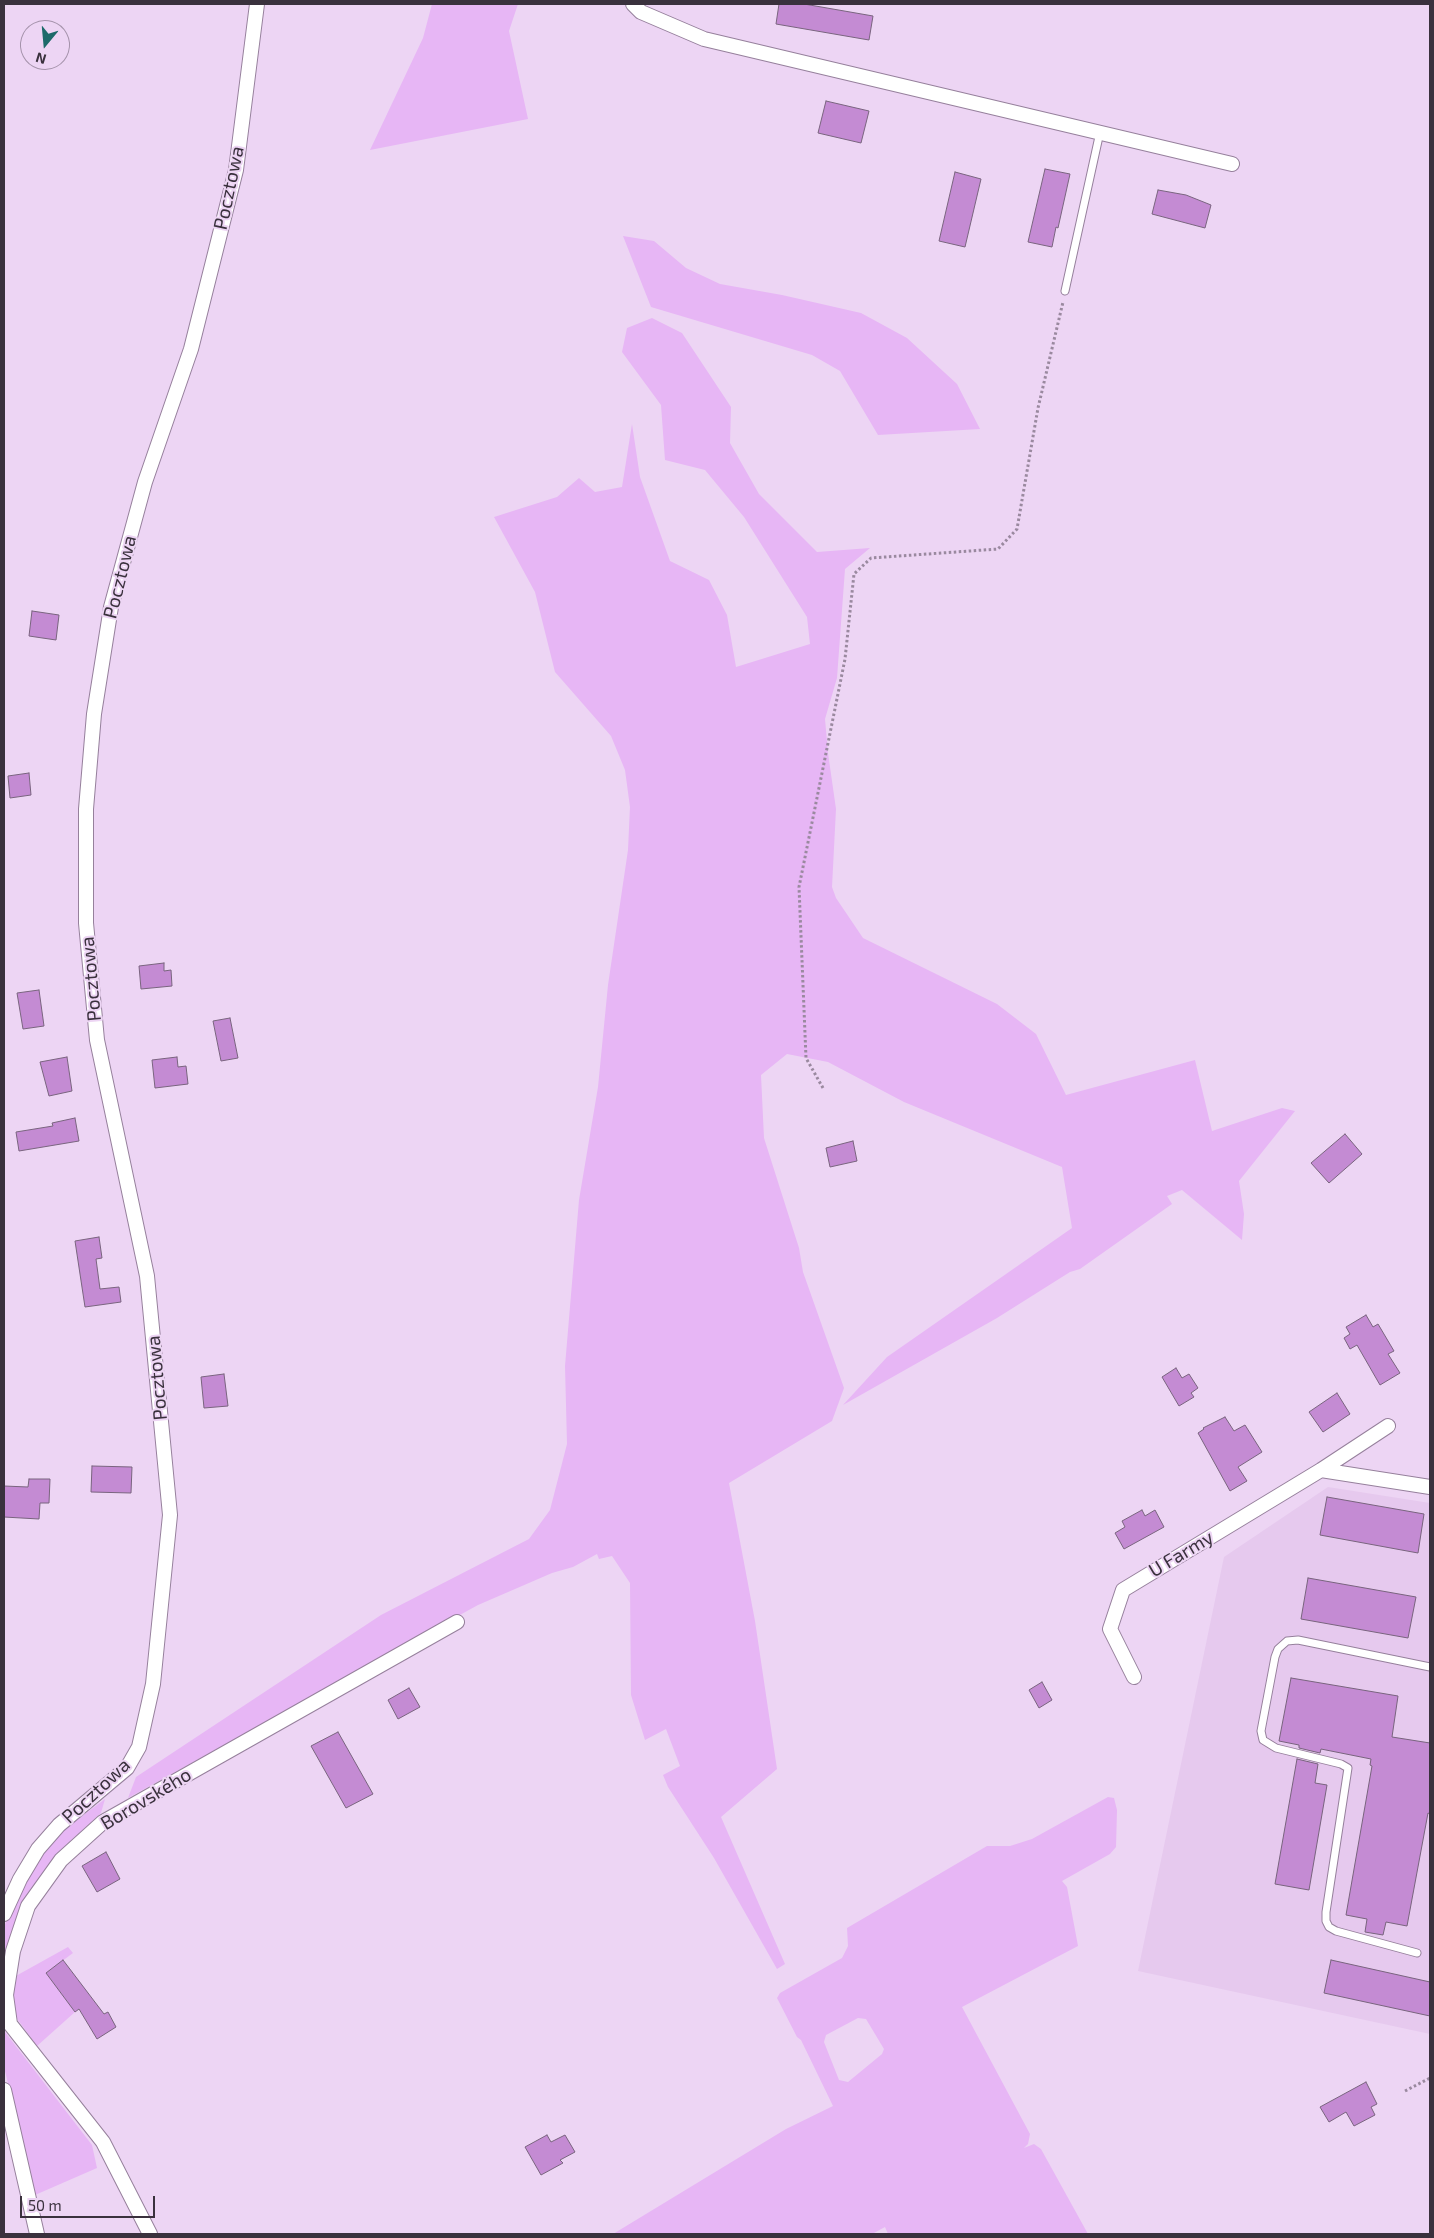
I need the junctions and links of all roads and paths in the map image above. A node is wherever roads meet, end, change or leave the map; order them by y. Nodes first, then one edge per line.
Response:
1 (257, 4) edge
2 (633, 4) edge
3 (1100, 132) junction
4 (1232, 164) dead end
5 (1065, 292) joint
6 (823, 1088) dead end
7 (1388, 1426) dead end
8 (1321, 1470) junction
9 (1430, 1487) edge
10 (457, 1622) dead end
11 (1430, 1667) edge
12 (1134, 1677) dead end
13 (4, 1914) edge
14 (1418, 1953) dead end
15 (1430, 2078) edge
16 (4, 2090) edge
17 (1405, 2091) dead end
18 (37, 2234) edge
19 (150, 2234) edge

1 - 13 street, Pocztowa
2 - 3 street
3 - 4 street
3 - 5 lane
5 - 6 path
7 - 8 street, U Farmy
8 - 9 street
8 - 12 street, U Farmy
10 - 19 street, Borovského
11 - 14 lane
15 - 17 path
16 - 18 street

